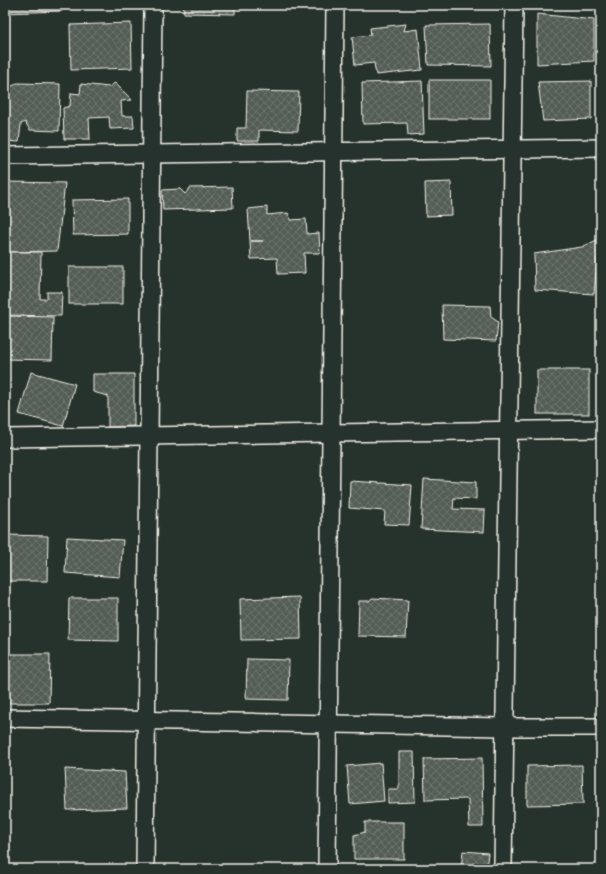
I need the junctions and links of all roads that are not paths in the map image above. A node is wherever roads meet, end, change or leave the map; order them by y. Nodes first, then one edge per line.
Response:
1 (153, 5) edge
2 (335, 5) edge
3 (514, 5) edge
4 (601, 148) edge
5 (512, 150) junction
6 (334, 152) junction
7 (152, 154) junction
8 (5, 156) edge
9 (601, 429) edge
10 (509, 430) junction
11 (331, 434) junction
12 (149, 437) junction
13 (5, 438) edge
14 (5, 718) edge
15 (146, 720) junction
16 (328, 723) junction
17 (504, 727) junction
18 (601, 727) edge
19 (145, 869) edge
20 (327, 869) edge
21 (503, 869) edge

1 - 7 street
2 - 6 street
3 - 5 street
4 - 5 street
5 - 6 street
5 - 10 street
6 - 7 street
6 - 11 street
7 - 8 street
7 - 12 street
9 - 10 street
10 - 11 street
10 - 17 street
11 - 12 street
11 - 16 street
12 - 13 street
12 - 15 street
14 - 15 street
15 - 16 street
15 - 19 street
16 - 17 street
16 - 20 street
17 - 18 street
17 - 21 street

